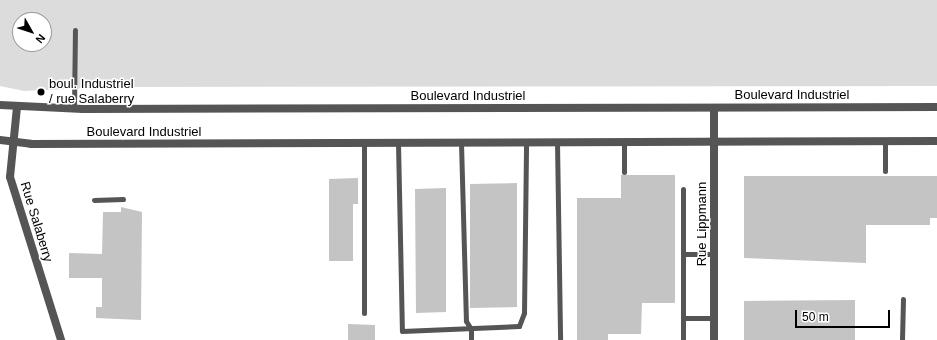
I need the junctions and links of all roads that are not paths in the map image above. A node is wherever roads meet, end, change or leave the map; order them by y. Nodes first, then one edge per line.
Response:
1 (75, 30) dead end
2 (0, 105) edge
3 (17, 107) junction
4 (937, 107) edge
5 (714, 108) junction
6 (74, 109) junction
7 (0, 140) edge
8 (937, 141) edge
9 (13, 142) junction
10 (526, 142) junction
11 (557, 142) junction
12 (624, 142) junction
13 (713, 142) junction
14 (885, 142) junction
15 (364, 143) junction
16 (398, 143) junction
17 (461, 143) junction
18 (885, 171) dead end
19 (624, 172) dead end
20 (682, 189) dead end
21 (123, 199) dead end
22 (94, 200) dead end
23 (683, 254) junction
24 (714, 254) junction
25 (903, 299) dead end
26 (364, 313) dead end
27 (683, 318) junction
28 (714, 318) junction
29 (469, 327) junction
30 (61, 340) edge
31 (471, 340) edge
32 (560, 340) edge
33 (683, 340) edge
34 (714, 340) edge
35 (902, 340) edge

1 - 6 lane
2 - 3 street, Boulevard Industriel
3 - 6 street, Boulevard Industriel
3 - 9 street, Rue Salaberry
4 - 5 street, Boulevard Industriel
5 - 6 street, Boulevard Industriel
5 - 13 street, Rue Lippmann
7 - 9 street, Boulevard Industriel
8 - 14 street, Boulevard Industriel
9 - 15 street, Boulevard Industriel
9 - 30 street, Rue Salaberry
10 - 11 street, Boulevard Industriel
10 - 17 street, Boulevard Industriel
10 - 29 lane
11 - 12 street, Boulevard Industriel
11 - 32 lane
12 - 13 street, Boulevard Industriel
12 - 19 lane
13 - 14 street, Boulevard Industriel
13 - 24 street, Rue Lippmann
14 - 18 lane
15 - 16 street, Boulevard Industriel
15 - 26 lane
16 - 17 street, Boulevard Industriel
16 - 29 lane
17 - 29 lane
20 - 23 lane
21 - 22 lane
23 - 24 lane
23 - 27 lane
24 - 28 street, Rue Lippmann
25 - 35 lane
27 - 28 lane
27 - 33 lane
28 - 34 street, Rue Lippmann
29 - 31 lane

